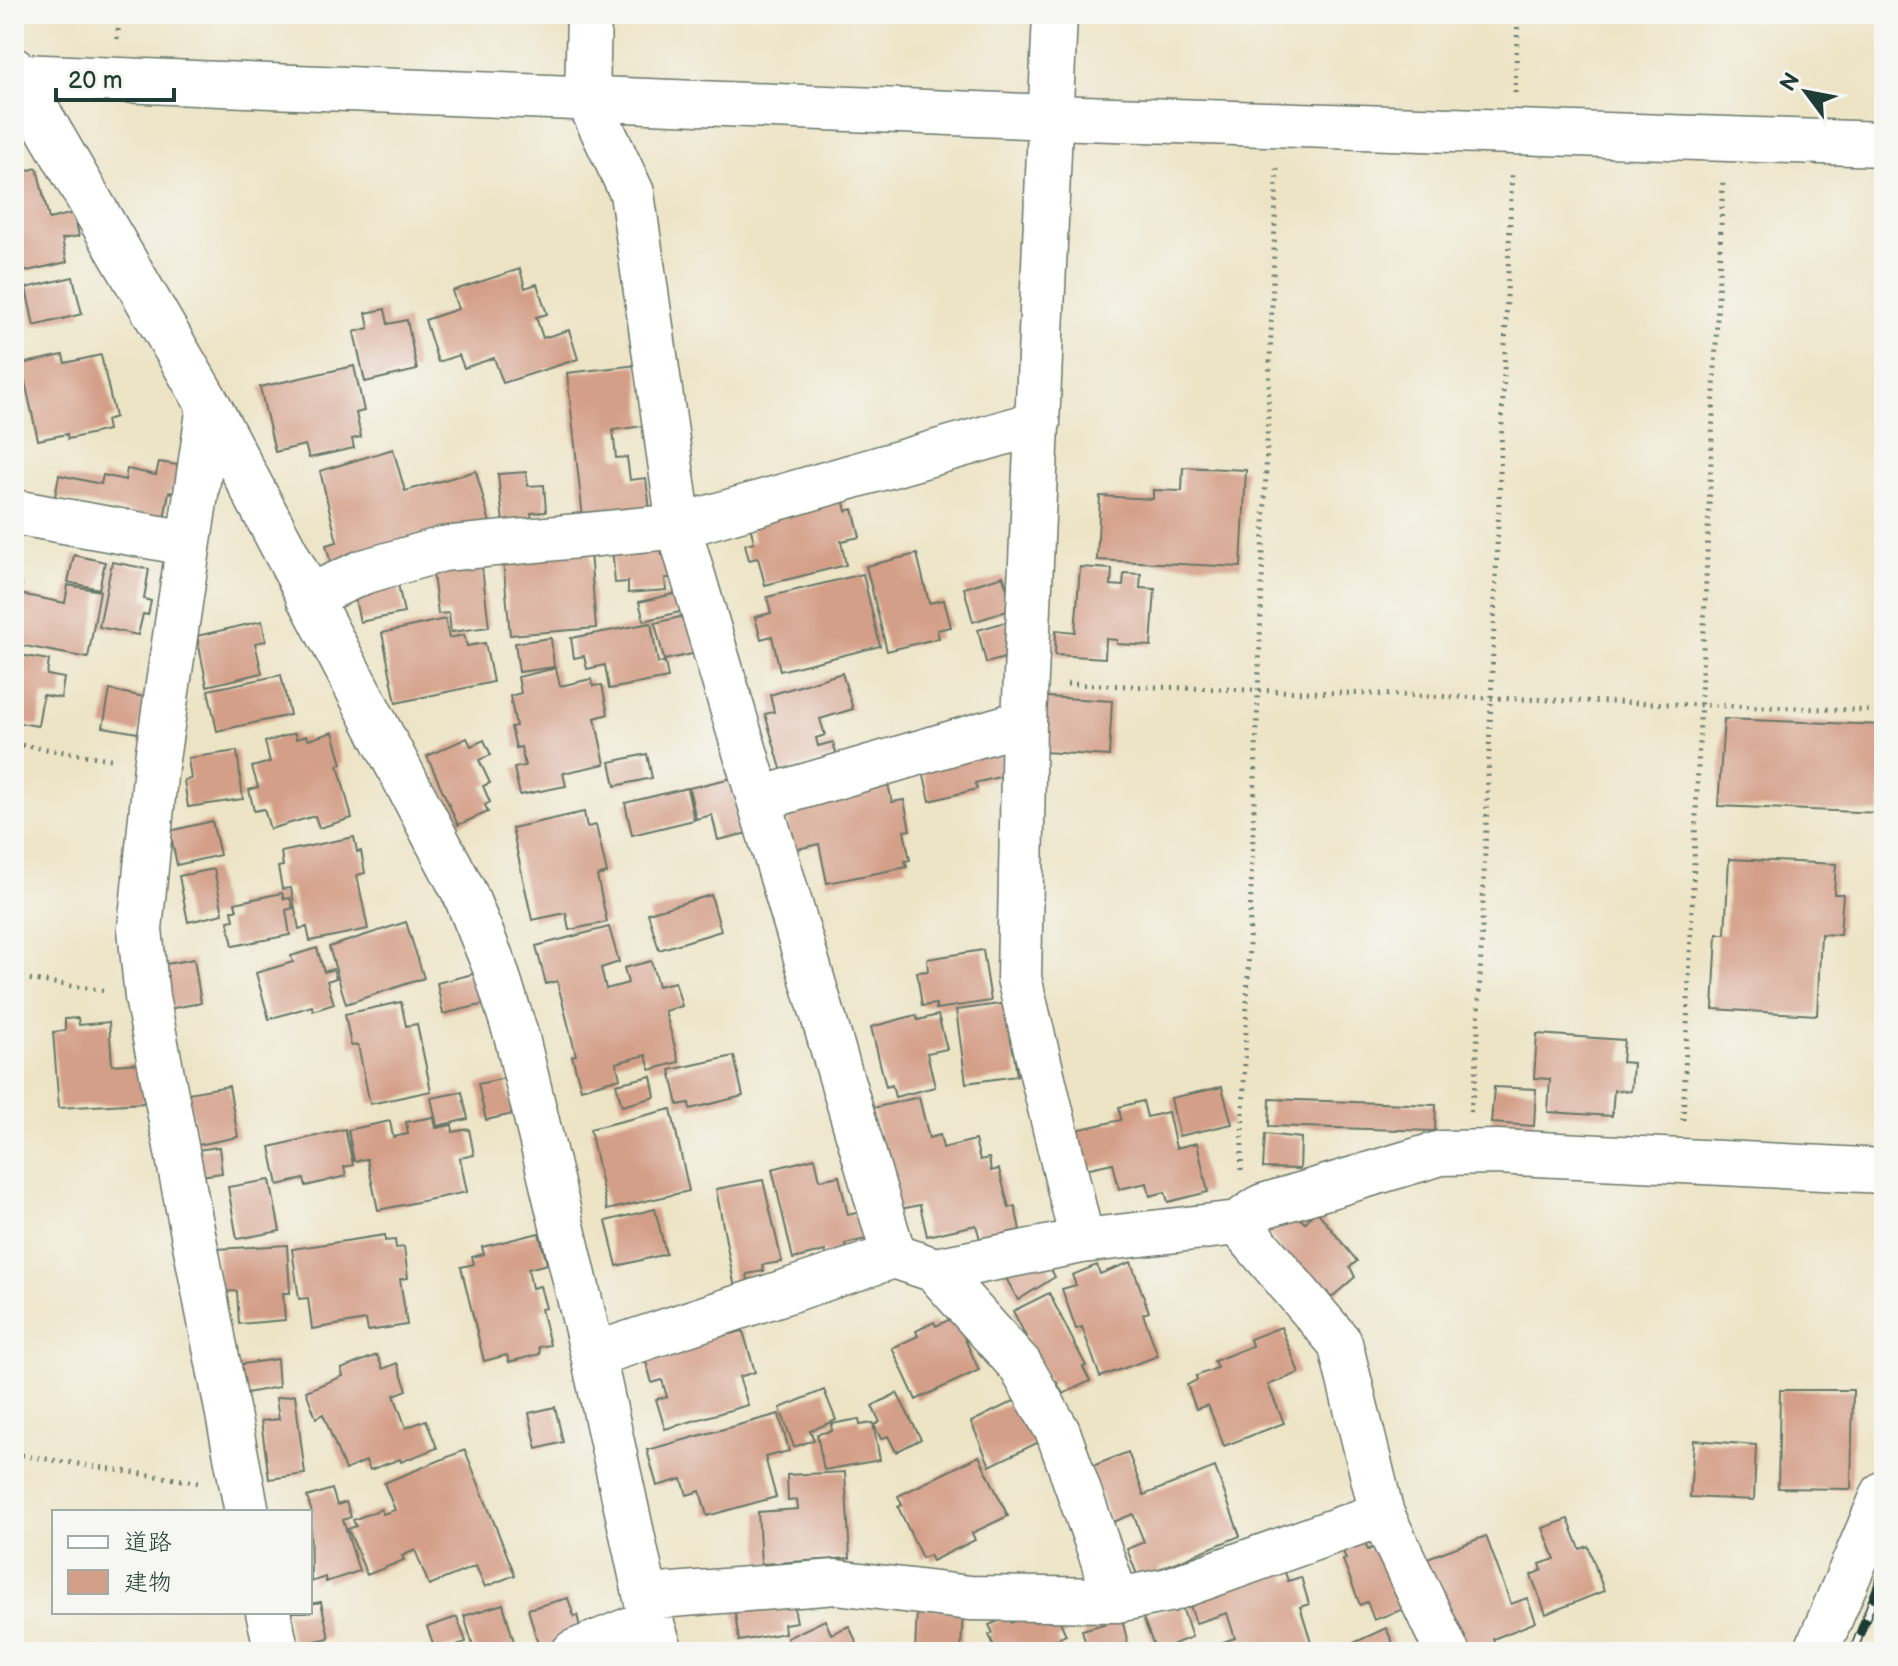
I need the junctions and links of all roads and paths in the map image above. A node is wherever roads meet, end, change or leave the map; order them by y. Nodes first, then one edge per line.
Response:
1 (589, 14) edge
2 (1055, 14) edge
3 (1518, 14) edge
4 (17, 73) edge
5 (587, 97) junction
6 (1052, 117) junction
7 (1279, 124) junction
8 (1514, 132) junction
9 (1725, 139) junction
10 (1884, 144) edge
11 (209, 406) junction
12 (1038, 423) junction
13 (14, 512) edge
14 (680, 526) junction
15 (187, 543) junction
16 (308, 597) junction
17 (1257, 689) junction
18 (1492, 697) junction
19 (1025, 702) junction
20 (1702, 705) junction
21 (1884, 711) edge
22 (14, 744) edge
23 (156, 766) junction
24 (760, 799) junction
25 (14, 977) edge
26 (147, 997) junction
27 (1464, 1152) junction
28 (1681, 1161) junction
29 (1884, 1171) edge
30 (1240, 1221) junction
31 (1082, 1241) junction
32 (894, 1256) junction
33 (935, 1270) junction
34 (593, 1355) junction
35 (14, 1454) edge
36 (1884, 1493) edge
37 (244, 1500) edge
38 (1382, 1514) junction
39 (1117, 1600) junction
40 (268, 1614) edge
41 (653, 1623) edge
42 (277, 1652) edge
43 (574, 1652) edge
44 (1447, 1652) edge
45 (1816, 1652) edge

1 - 5 street
2 - 6 street
3 - 8 path
4 - 5 street
4 - 11 street
5 - 6 street
5 - 14 street
6 - 7 street
6 - 12 street
7 - 8 street
7 - 17 path
8 - 9 street
8 - 18 path
9 - 10 street
9 - 20 path
11 - 15 street
11 - 16 street
12 - 14 street
12 - 19 street
13 - 15 street
14 - 16 street
14 - 24 street
15 - 23 street
16 - 34 street
17 - 18 path
17 - 19 path
17 - 30 path
18 - 20 path
18 - 27 path
19 - 24 street
19 - 31 street
20 - 21 path
20 - 28 path
22 - 23 path
23 - 26 street
24 - 32 street
25 - 26 path
26 - 37 street
27 - 28 street
27 - 30 street
28 - 29 street
30 - 31 street
30 - 38 street
31 - 33 street
32 - 33 street
32 - 34 street
33 - 39 street
34 - 41 street
35 - 37 path
36 - 45 street
38 - 39 street
38 - 44 street
39 - 41 street
40 - 42 street
41 - 43 street

